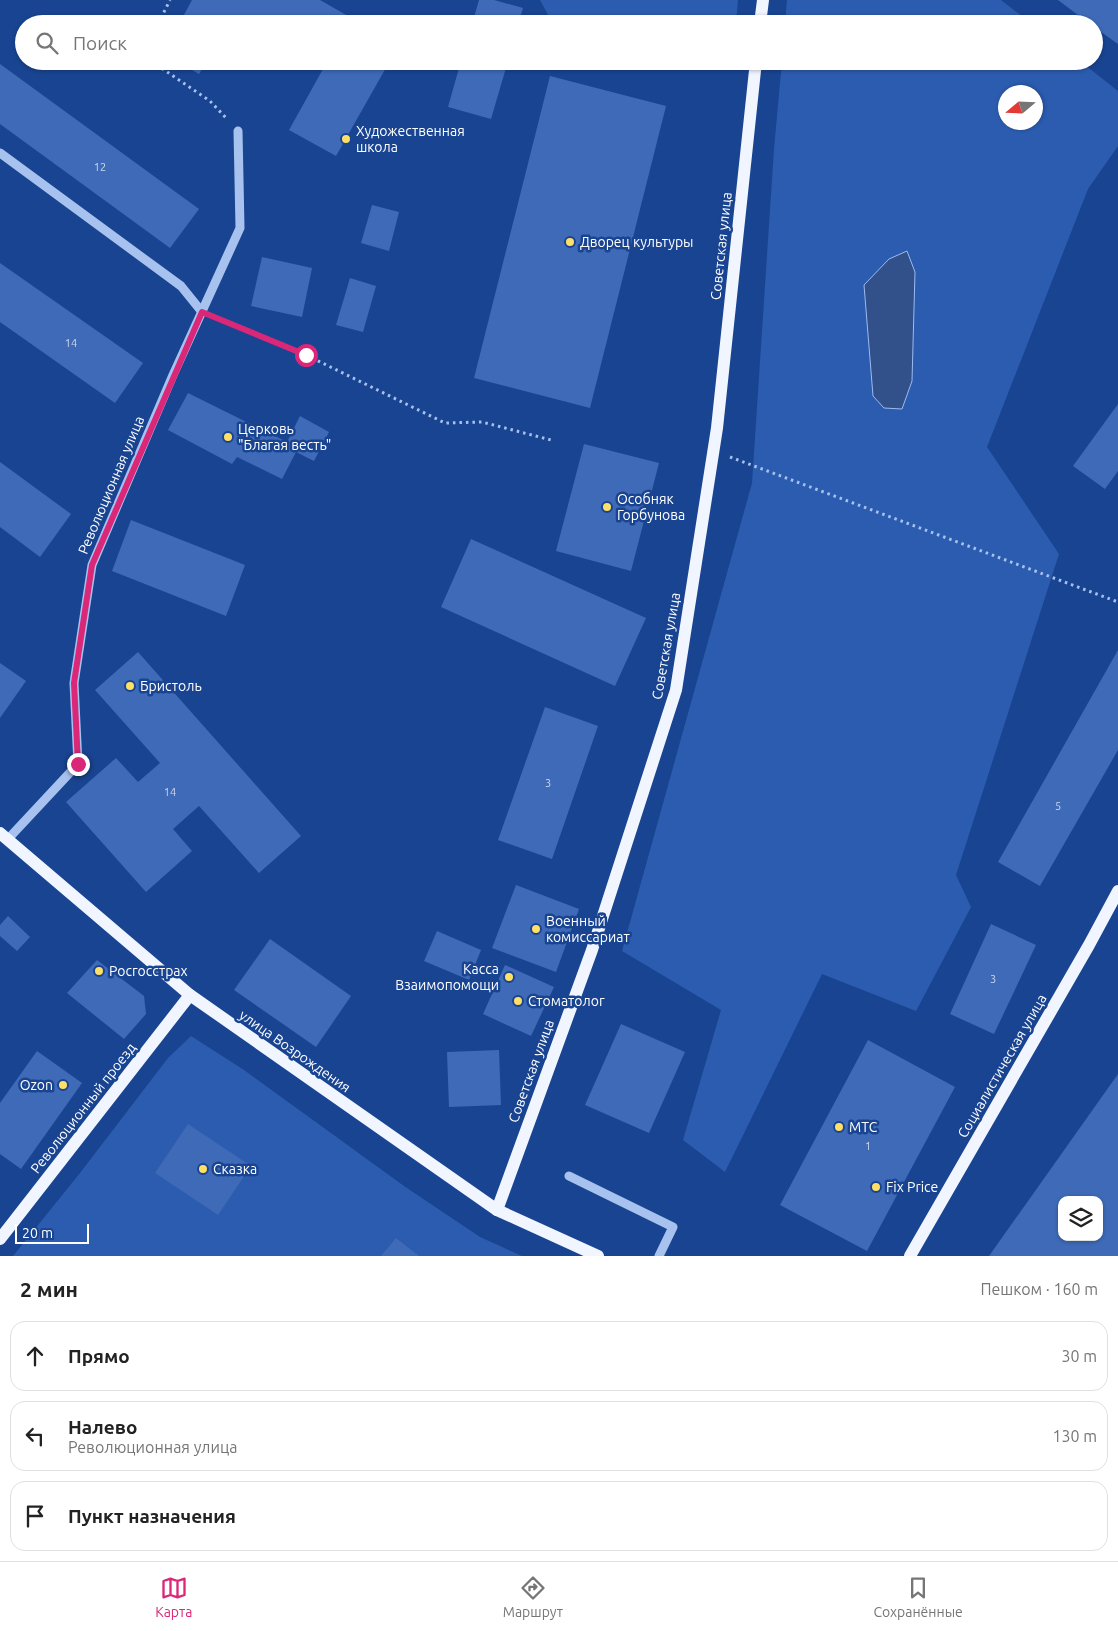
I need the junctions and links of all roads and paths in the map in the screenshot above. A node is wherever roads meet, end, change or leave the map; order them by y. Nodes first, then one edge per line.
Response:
1 (170, 0) edge
2 (763, 0) edge
3 (162, 15) edge
4 (761, 15) edge
5 (165, 70) edge
6 (755, 70) edge
7 (238, 131) joint
8 (0, 153) edge
9 (202, 312) junction
10 (551, 440) dead end
11 (713, 450) junction
12 (1118, 602) edge
13 (4, 836) edge
14 (1118, 891) edge
15 (190, 995) junction
16 (569, 1176) dead end
17 (497, 1210) junction
18 (0, 1239) edge
19 (598, 1256) edge
20 (659, 1256) edge
21 (910, 1256) edge

1 - 3 path
2 - 4 main road
5 - 7 path
6 - 11 main road, Советская улица
7 - 9 lane, Революционная улица
8 - 9 lane
9 - 10 path
9 - 13 lane, Революционная улица
11 - 12 path
11 - 17 main road, Советская улица
13 - 15 main road, улица Возрождения
14 - 21 main road, Социалистическая улица
15 - 17 main road, улица Возрождения
15 - 18 main road, Революционный проезд
16 - 20 lane
17 - 19 main road, улица Возрождения

